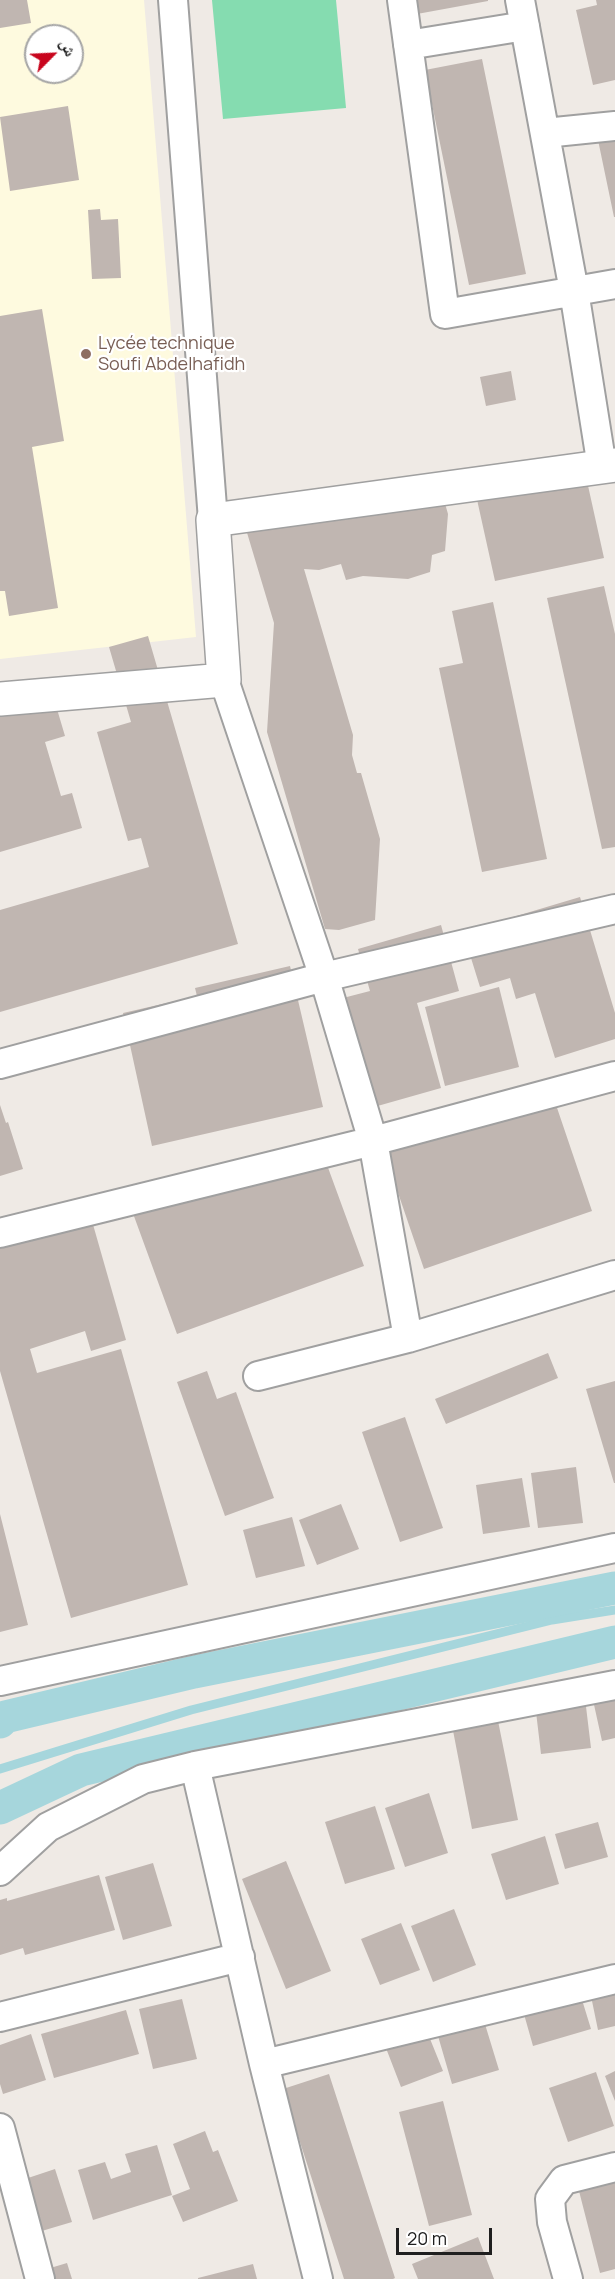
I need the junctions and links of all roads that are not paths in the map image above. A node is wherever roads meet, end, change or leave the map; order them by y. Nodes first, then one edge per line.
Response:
1 (173, 0) edge
2 (402, 0) edge
3 (523, 7) edge
4 (408, 45) junction
5 (615, 126) edge
6 (545, 133) junction
7 (615, 284) edge
8 (574, 291) junction
9 (609, 466) edge
10 (213, 520) junction
11 (224, 680) junction
12 (0, 699) edge
13 (615, 909) edge
14 (324, 977) junction
15 (0, 1064) edge
16 (614, 1082) edge
17 (373, 1141) junction
18 (0, 1233) edge
19 (615, 1275) edge
20 (408, 1338) junction
21 (258, 1376) dead end
22 (615, 1548) edge
23 (0, 1681) edge
24 (615, 1685) edge
25 (195, 1766) junction
26 (0, 1871) edge
27 (240, 1957) junction
28 (615, 1979) edge
29 (0, 2017) edge
30 (264, 2064) junction
31 (0, 2128) edge
32 (615, 2167) edge
33 (40, 2279) edge
34 (318, 2279) edge
35 (568, 2279) edge

1 - 10 street
2 - 4 street
3 - 4 street
3 - 6 street
4 - 8 street
5 - 6 street
6 - 8 street
7 - 8 street
8 - 9 street
9 - 10 street
10 - 11 street
11 - 12 street
11 - 14 street
13 - 14 street
14 - 15 street
14 - 17 street
16 - 17 street
17 - 18 street
17 - 20 street
19 - 20 street
20 - 21 street
22 - 23 street
24 - 25 street
25 - 26 street
25 - 27 street
27 - 29 street
27 - 30 street
28 - 30 street
30 - 34 street
31 - 33 street
32 - 35 street

